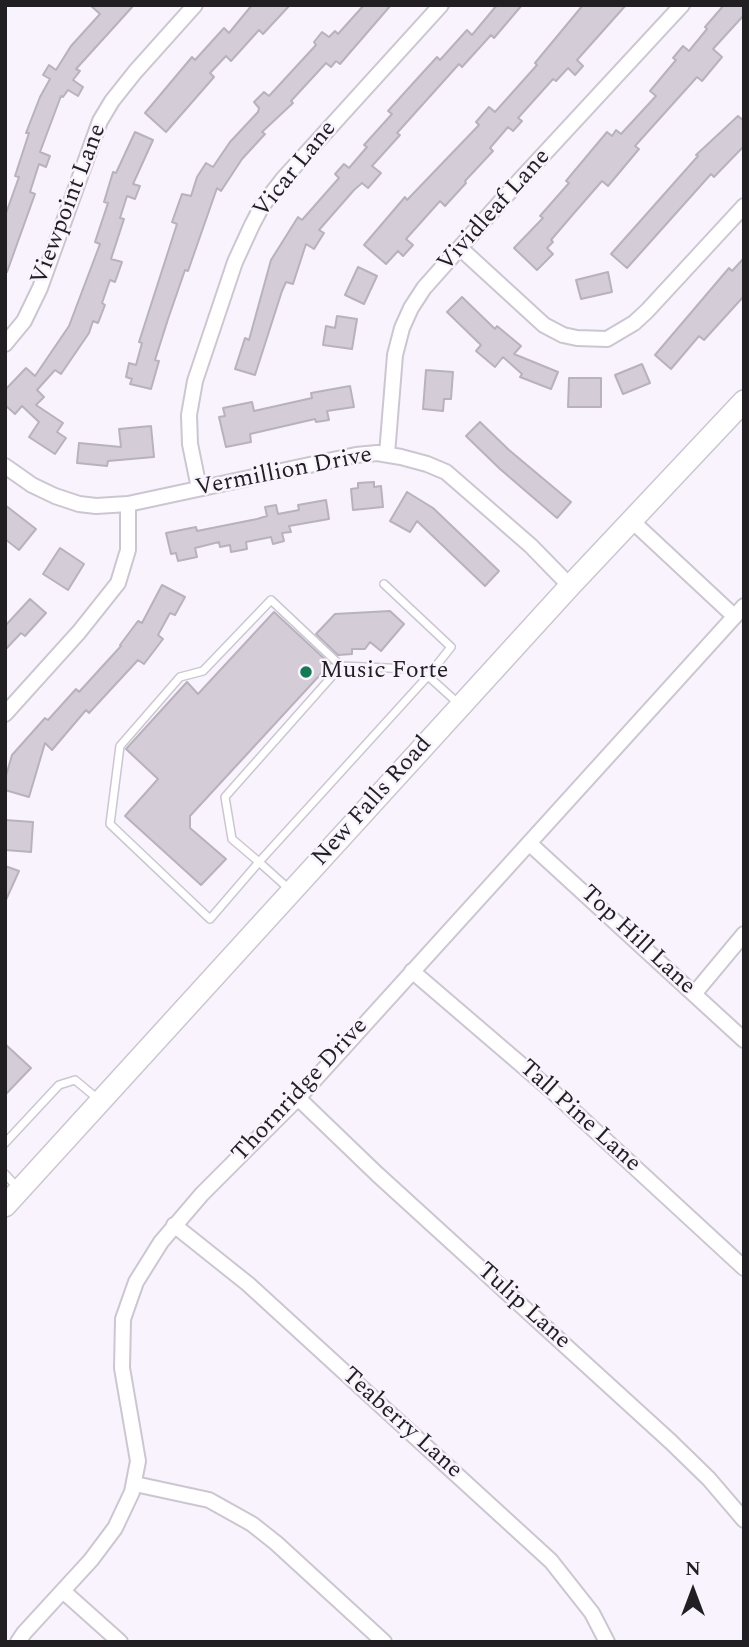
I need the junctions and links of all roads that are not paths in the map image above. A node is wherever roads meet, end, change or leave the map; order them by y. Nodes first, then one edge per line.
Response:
1 (195, 5) edge
2 (441, 5) edge
3 (682, 5) edge
4 (744, 206) edge
5 (460, 248) junction
6 (5, 344) edge
7 (744, 401) edge
8 (387, 454) junction
9 (5, 466) edge
10 (199, 488) junction
11 (128, 503) junction
12 (631, 520) junction
13 (384, 584) dead end
14 (570, 586) junction
15 (739, 611) edge
16 (341, 666) junction
17 (428, 676) junction
18 (461, 705) junction
19 (5, 714) edge
20 (529, 843) junction
21 (259, 862) junction
22 (292, 892) junction
23 (744, 934) edge
24 (412, 971) junction
25 (694, 994) junction
26 (744, 1040) edge
27 (298, 1098) junction
28 (101, 1101) junction
29 (5, 1143) edge
30 (5, 1174) edge
31 (20, 1190) junction
32 (5, 1206) edge
33 (174, 1225) junction
34 (744, 1268) edge
35 (135, 1484) junction
36 (744, 1520) edge
37 (63, 1591) junction
38 (19, 1642) edge
39 (120, 1642) edge
40 (384, 1642) edge
41 (607, 1642) edge

1 - 6 street, Viewpoint Lane
2 - 10 street, Vicar Lane
3 - 5 street, Vividleaf Lane
4 - 5 street
5 - 8 street, Vividleaf Lane
7 - 12 main road, New Falls Road
8 - 10 street, Vermillion Drive
8 - 14 street, Vermillion Drive
9 - 11 street, Vermillion Drive
10 - 11 street, Vermillion Drive
11 - 19 street
12 - 14 main road, New Falls Road
12 - 15 street
13 - 17 lane
14 - 18 main road, New Falls Road
15 - 20 street, Thornridge Drive
16 - 17 lane
16 - 21 lane
16 - 21 lane
17 - 18 lane
17 - 21 lane
18 - 22 main road, New Falls Road
20 - 24 street, Thornridge Drive
20 - 25 street, Top Hill Lane
21 - 22 lane
22 - 28 main road, New Falls Road
23 - 25 street
24 - 27 street, Thornridge Drive
24 - 34 street, Tall Pine Lane
25 - 26 street, Top Hill Lane
27 - 33 street, Thornridge Drive
27 - 36 street, Tulip Lane
28 - 29 lane
28 - 31 main road, New Falls Road
30 - 31 lane
31 - 32 main road, New Falls Road
33 - 35 street, Thornridge Drive
33 - 41 street, Teaberry Lane
35 - 37 street, Thornridge Drive
35 - 40 street
37 - 38 street, Thornridge Drive
37 - 39 street

